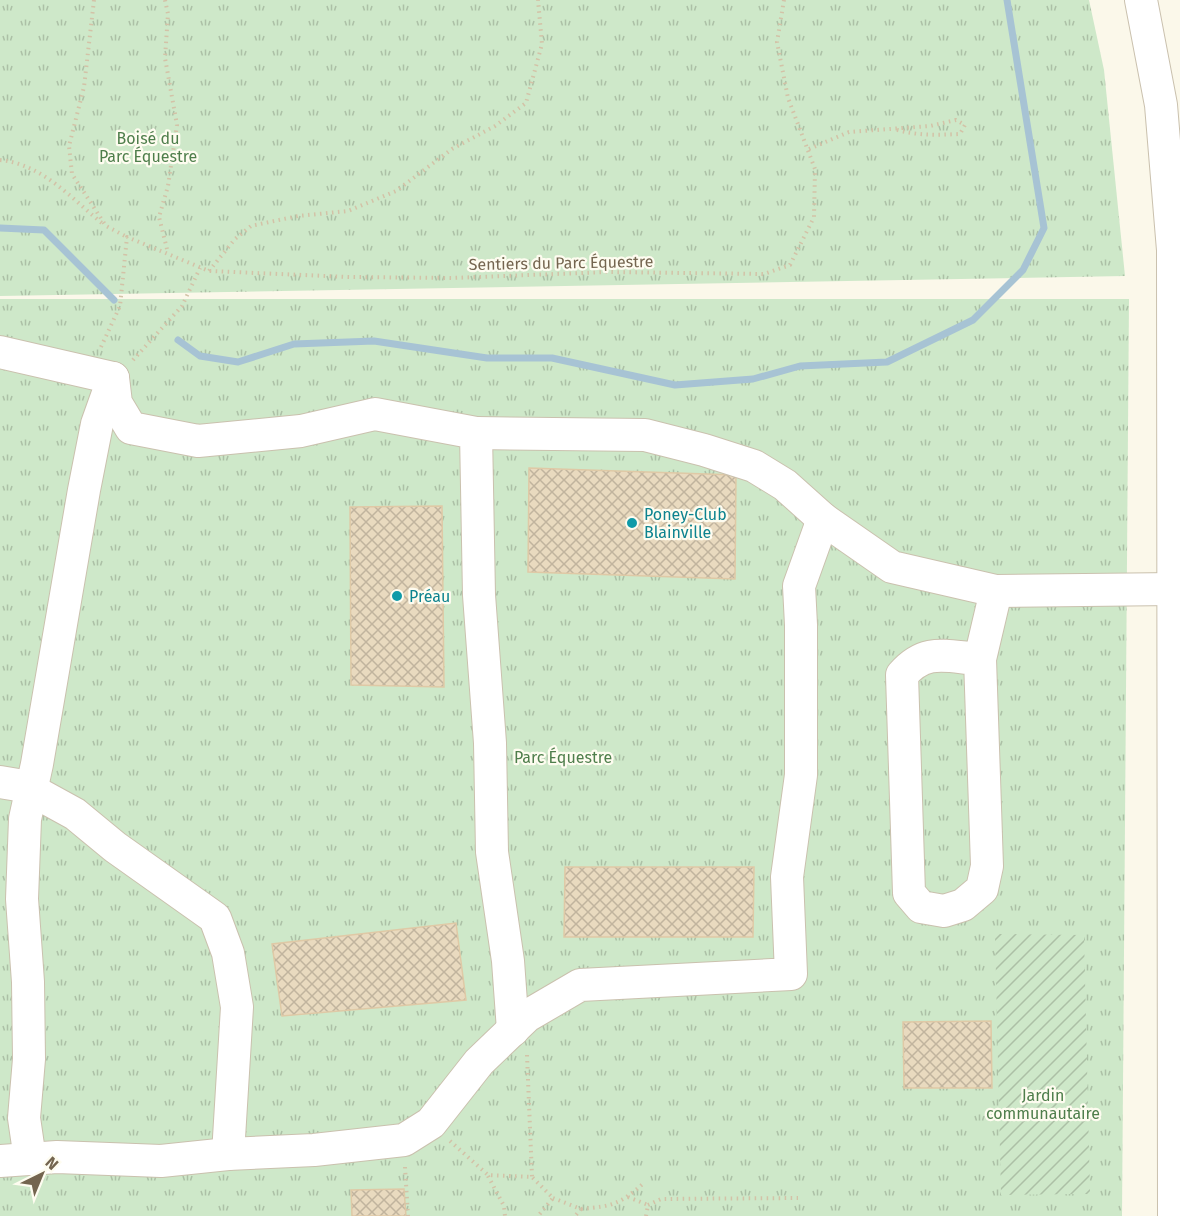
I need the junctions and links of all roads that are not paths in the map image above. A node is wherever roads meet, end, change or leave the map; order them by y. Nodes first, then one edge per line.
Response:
1 (1141, 0) edge
2 (0, 352) edge
3 (107, 377) junction
4 (476, 433) junction
5 (823, 519) junction
6 (1175, 589) junction
7 (996, 591) junction
8 (980, 659) junction
9 (0, 783) edge
10 (32, 790) junction
11 (526, 1019) junction
12 (228, 1154) junction
13 (15, 1160) edge
14 (1174, 1216) edge

1 - 6 street
2 - 3 street
3 - 4 street
3 - 10 street
4 - 5 street
4 - 11 street
5 - 7 street
5 - 11 street
6 - 7 street
6 - 14 street
7 - 8 street
8 - 8 street
9 - 10 street
10 - 12 street
10 - 13 street
11 - 12 street
12 - 13 street

